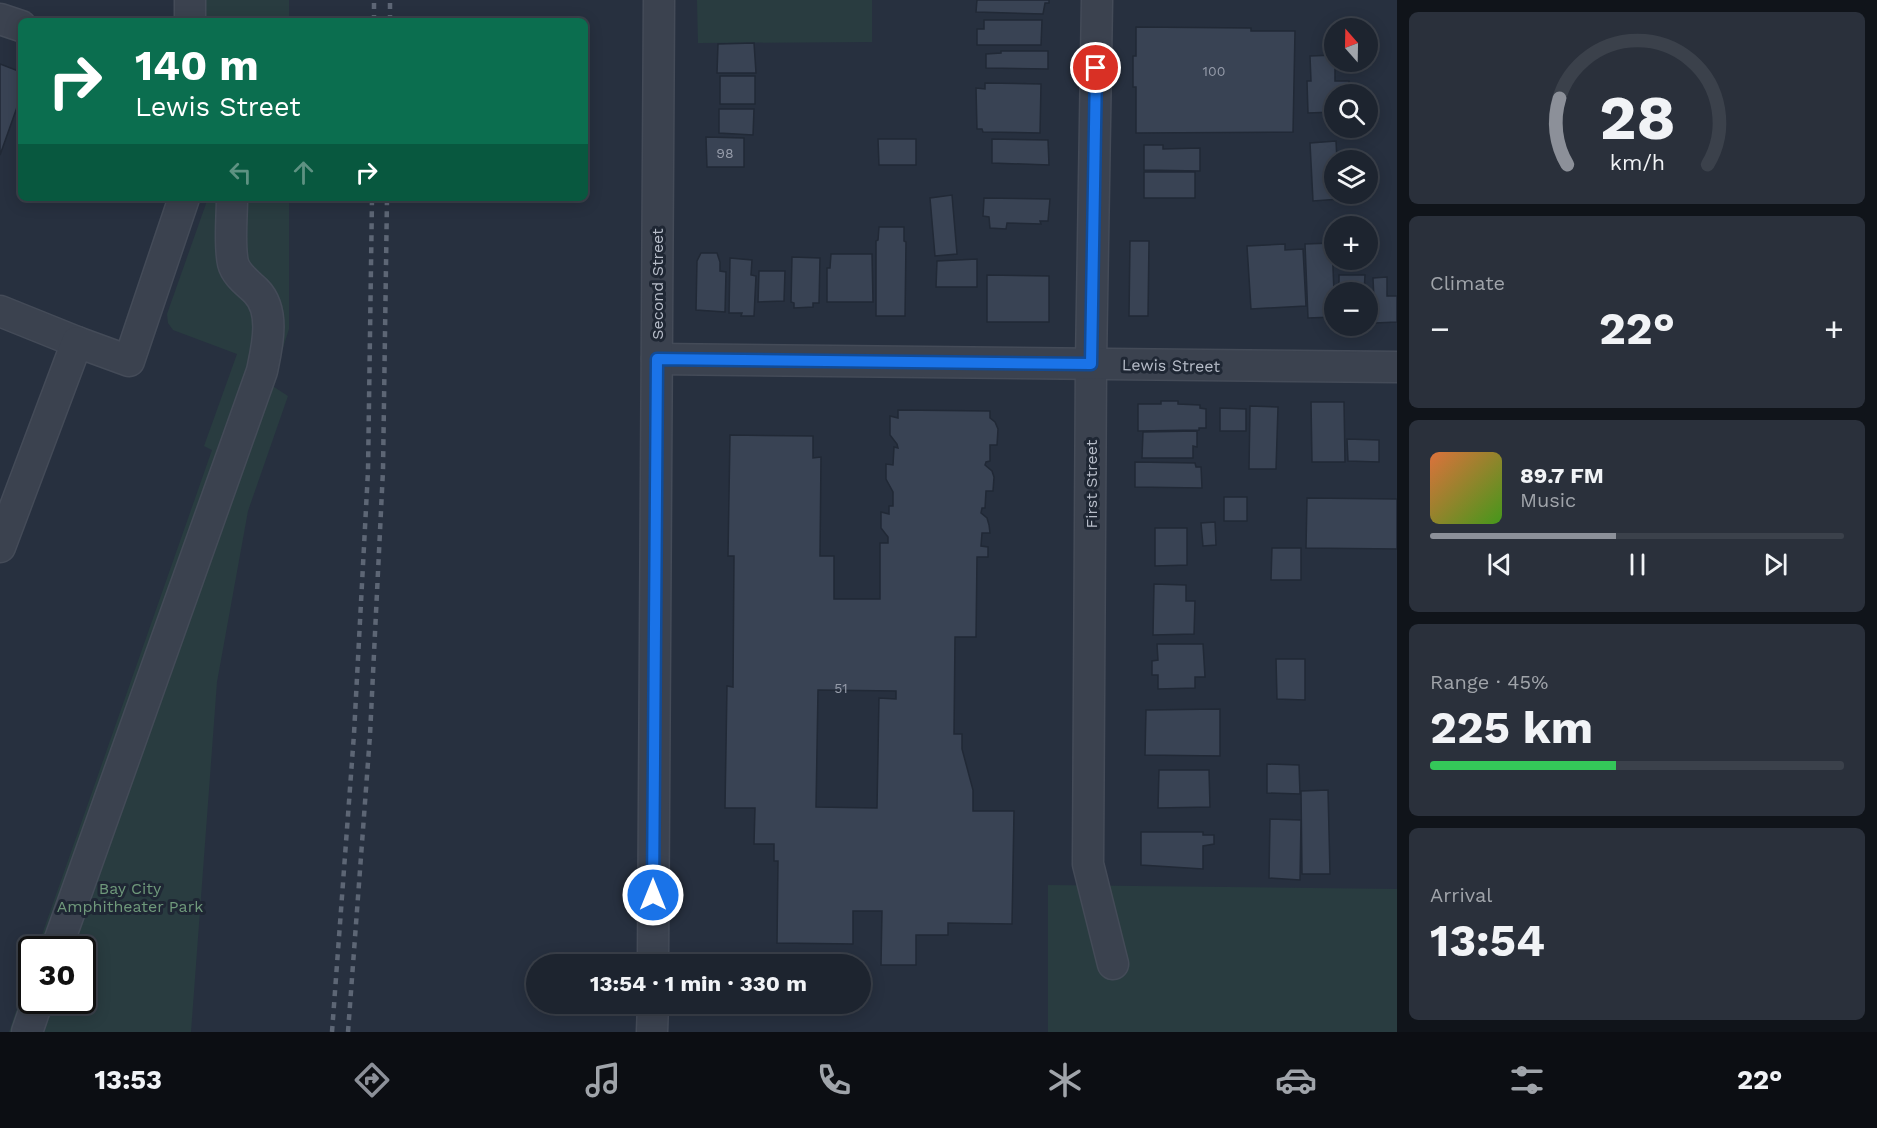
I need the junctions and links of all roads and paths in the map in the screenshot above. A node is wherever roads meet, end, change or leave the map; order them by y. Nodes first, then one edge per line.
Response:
1 (190, 0) edge
2 (659, 0) edge
3 (1097, 0) edge
4 (190, 18) edge
5 (0, 19) edge
6 (18, 25) edge
7 (183, 201) edge
8 (232, 201) edge
9 (0, 311) edge
10 (77, 342) junction
11 (657, 359) junction
12 (1091, 364) junction
13 (1397, 368) edge
14 (0, 548) edge
15 (61, 936) edge
16 (653, 954) edge
17 (1113, 964) dead end
18 (33, 1014) edge
19 (652, 1014) edge
20 (27, 1032) edge
21 (652, 1032) edge

1 - 4 street
2 - 11 street, Second Street
3 - 12 street, First Street
5 - 6 street
7 - 10 street
8 - 15 street
9 - 10 street
10 - 14 street
11 - 12 street, Lewis Street
11 - 16 street, Second Street
12 - 13 street, Lewis Street
12 - 17 street, First Street
18 - 20 street
19 - 21 street

